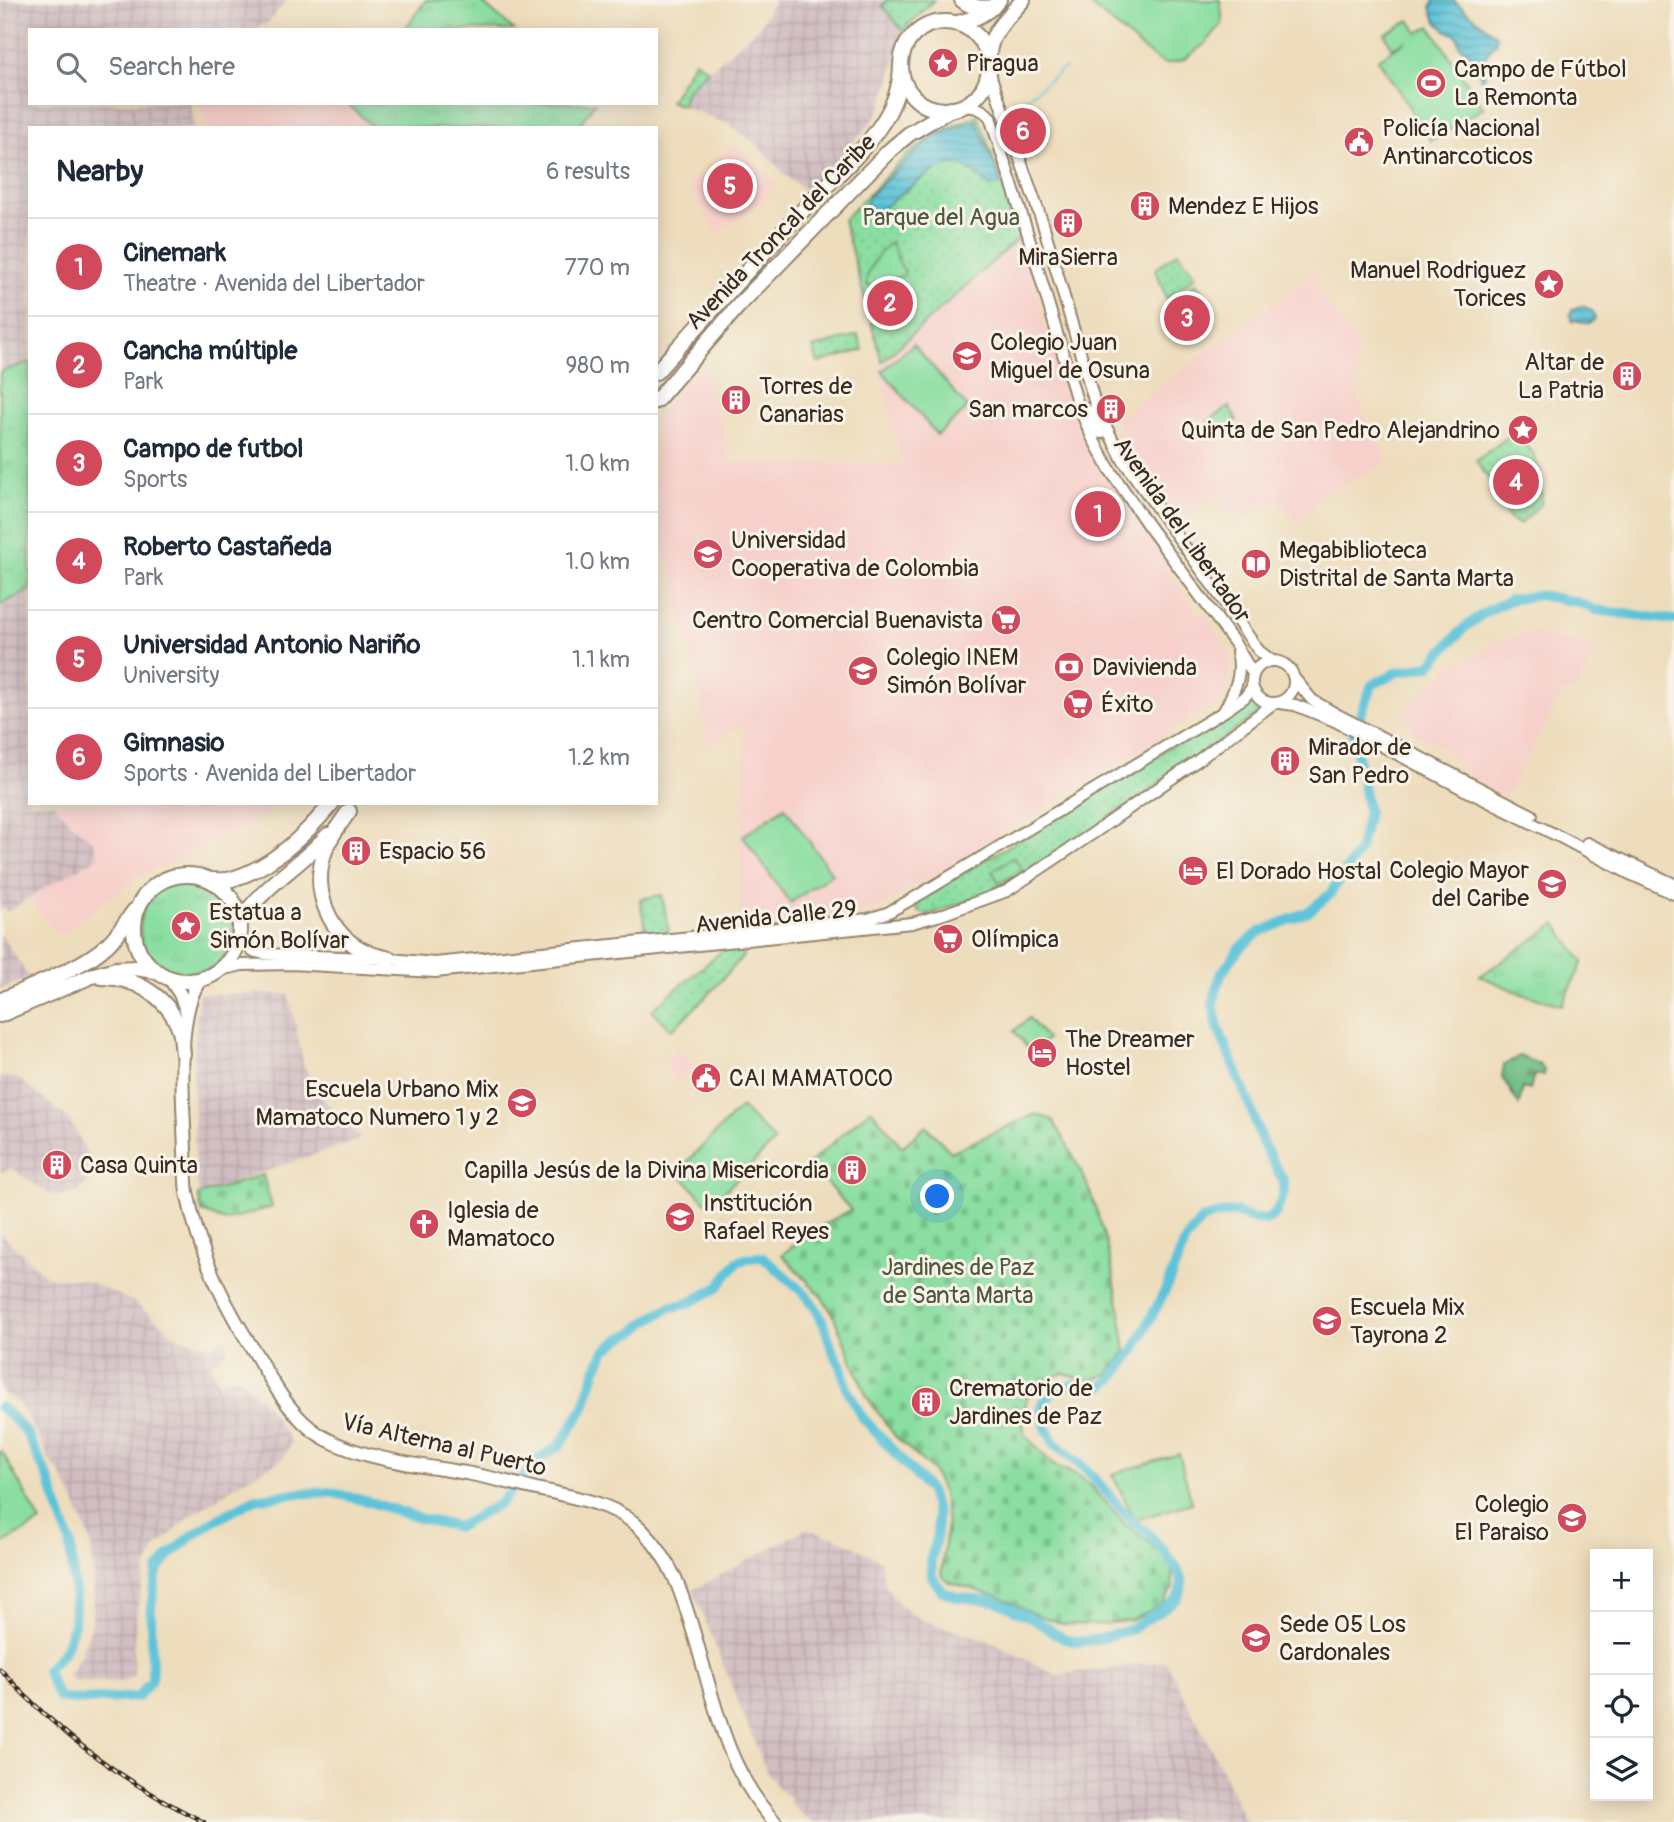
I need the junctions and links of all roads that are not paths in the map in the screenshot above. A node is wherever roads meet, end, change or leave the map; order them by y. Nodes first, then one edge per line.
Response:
1 (962, 0) edge
2 (1023, 0) edge
3 (996, 3) edge
4 (957, 23) junction
5 (989, 62) junction
6 (901, 64) junction
7 (957, 108) junction
8 (658, 370) edge
9 (658, 399) edge
10 (1078, 405) junction
11 (1140, 484) junction
12 (1234, 642) junction
13 (1271, 660) junction
14 (1253, 674) junction
15 (1294, 678) junction
16 (1252, 687) junction
17 (1276, 703) junction
18 (1223, 712) junction
19 (1336, 718) junction
20 (1397, 749) junction
21 (330, 805) edge
22 (352, 807) edge
23 (210, 880) junction
24 (1674, 884) edge
25 (1674, 894) edge
26 (137, 907) junction
27 (240, 929) junction
28 (390, 959) junction
29 (220, 970) junction
30 (154, 971) junction
31 (170, 979) junction
32 (200, 980) junction
33 (73, 984) junction
34 (0, 1000) edge
35 (187, 1014) junction
36 (0, 1015) edge
37 (183, 1054) junction
38 (775, 1822) edge

1 - 3 highway
2 - 5 highway
3 - 4 highway
4 - 5 highway
4 - 6 highway
5 - 7 highway
5 - 11 main road, Avenida del Libertador
6 - 7 highway
6 - 8 highway, Avenida Troncal del Caribe
7 - 9 highway, Avenida Troncal del Caribe
7 - 10 main road, Avenida del Libertador
10 - 11 main road
10 - 12 main road, Avenida del Libertador
11 - 13 main road, Avenida del Libertador
12 - 14 main road, Avenida del Libertador
12 - 18 main road
13 - 14 main road
13 - 15 main road
14 - 16 main road
15 - 17 main road
15 - 19 main road
16 - 17 main road
16 - 18 main road, Avenida Calle 29
17 - 19 main road
17 - 29 main road, Avenida Calle 29
18 - 28 main road, Avenida Calle 29
19 - 20 main road
20 - 24 main road
20 - 25 main road
21 - 23 highway
22 - 27 highway
22 - 28 highway
23 - 26 highway
23 - 27 highway
26 - 30 highway
26 - 34 highway
27 - 28 main road, Avenida Calle 29
27 - 29 highway
29 - 32 highway
30 - 31 highway
30 - 33 highway
31 - 32 highway
31 - 35 main road
32 - 35 main road, Vía Alterna al Puerto
33 - 36 highway
33 - 37 highway
35 - 37 main road, Vía Alterna al Puerto
37 - 38 main road, Vía Alterna al Puerto

